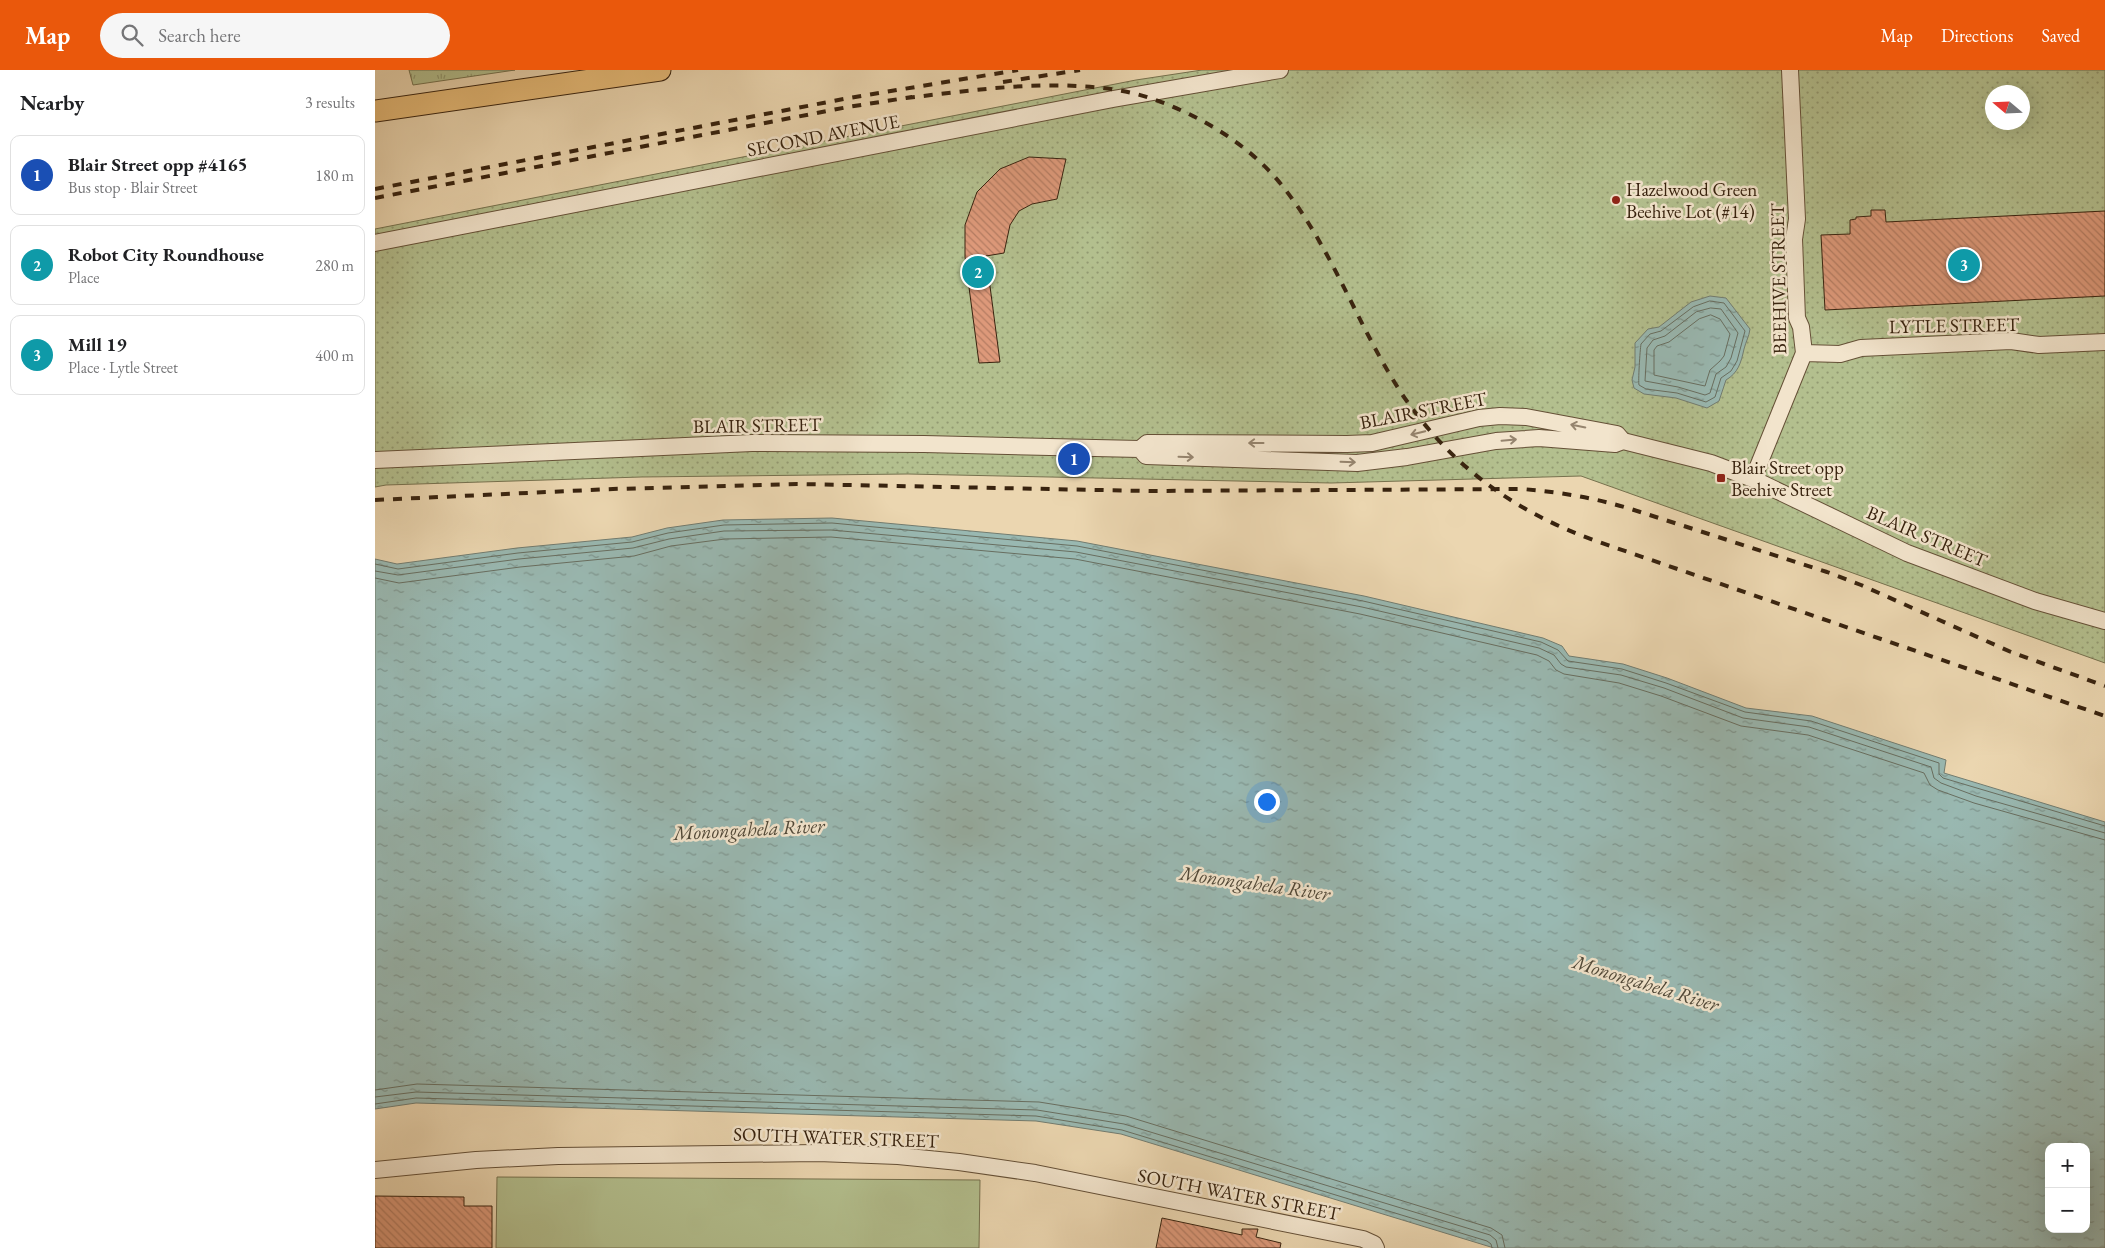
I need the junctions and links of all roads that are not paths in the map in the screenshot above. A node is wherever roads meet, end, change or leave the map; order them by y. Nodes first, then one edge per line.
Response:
1 (660, 70) edge
2 (1280, 70) edge
3 (1790, 70) edge
4 (375, 111) edge
5 (375, 243) edge
6 (2105, 342) edge
7 (1804, 353) junction
8 (1623, 441) junction
9 (1139, 449) junction
10 (375, 460) edge
11 (1753, 478) junction
12 (2105, 620) edge
13 (375, 1170) edge
14 (1347, 1242) edge
15 (1376, 1248) edge

1 - 4 main road
2 - 5 street, SECOND AVENUE
3 - 7 street, BEEHIVE STREET
6 - 7 street, LYTLE STREET
7 - 11 street, BEEHIVE STREET
9 -> 8 street, BLAIR STREET
8 -> 9 street, BLAIR STREET
8 - 11 street, BLAIR STREET
9 - 10 street, BLAIR STREET
11 - 12 street, BLAIR STREET
13 - 14 street, SOUTH WATER STREET
14 - 15 street, SOUTH WATER STREET

